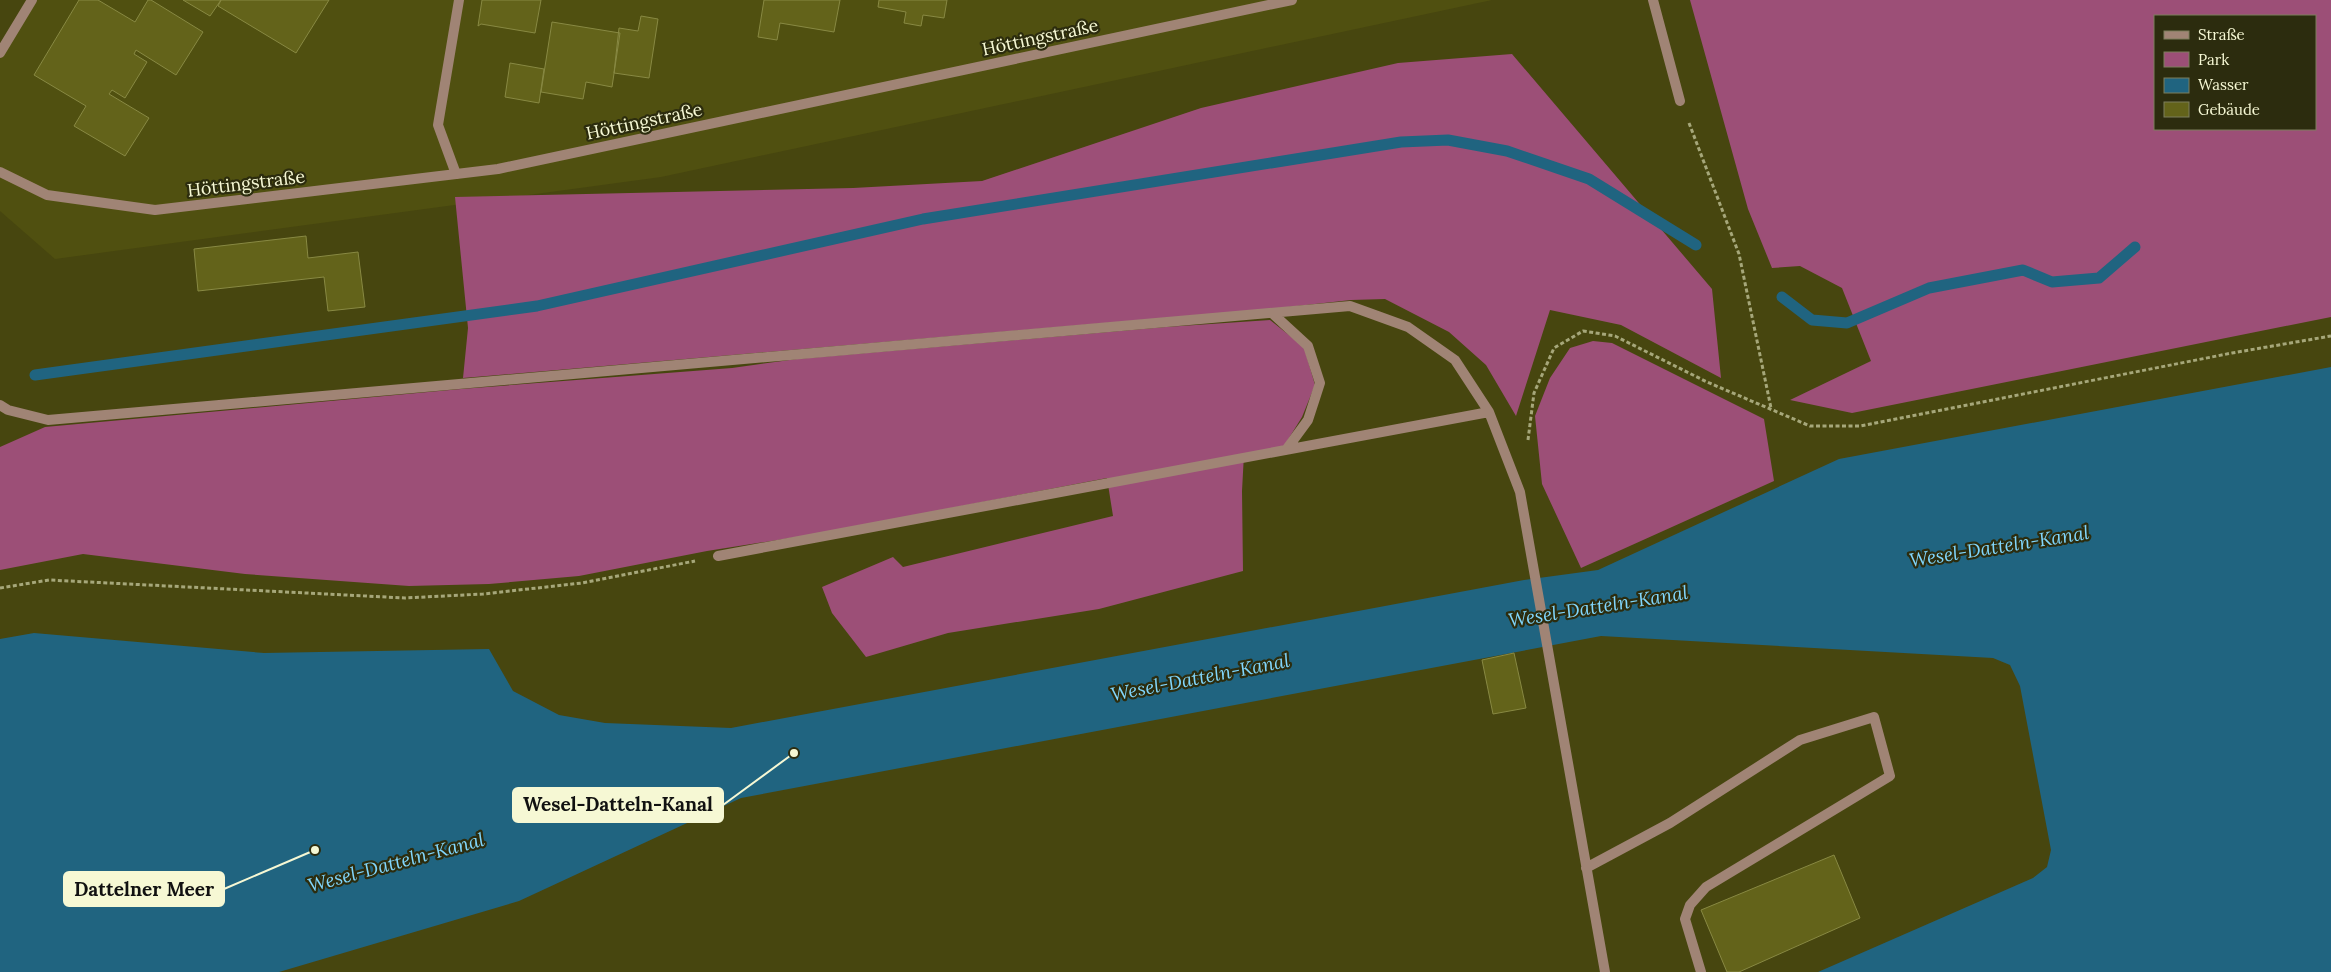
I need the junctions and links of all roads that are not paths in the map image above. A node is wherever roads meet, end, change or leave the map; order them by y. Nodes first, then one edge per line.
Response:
1 (32, 0) edge
2 (458, 0) edge
3 (1292, 0) edge
4 (1653, 0) edge
5 (0, 53) edge
6 (1680, 101) road end
7 (0, 172) edge
8 (456, 174) junction
9 (1272, 313) junction
10 (0, 405) edge
11 (1489, 412) junction
12 (1286, 450) junction
13 (718, 556) road end
14 (1586, 868) junction
15 (1605, 972) edge
16 (1701, 972) edge

1 - 5 street
2 - 8 street
3 - 8 street, Höttingstraße
4 - 6 street
7 - 8 street, Höttingstraße
9 - 10 street
9 - 11 street
9 - 12 street
11 - 12 street
11 - 14 street
12 - 13 street
14 - 15 street
14 - 16 street

